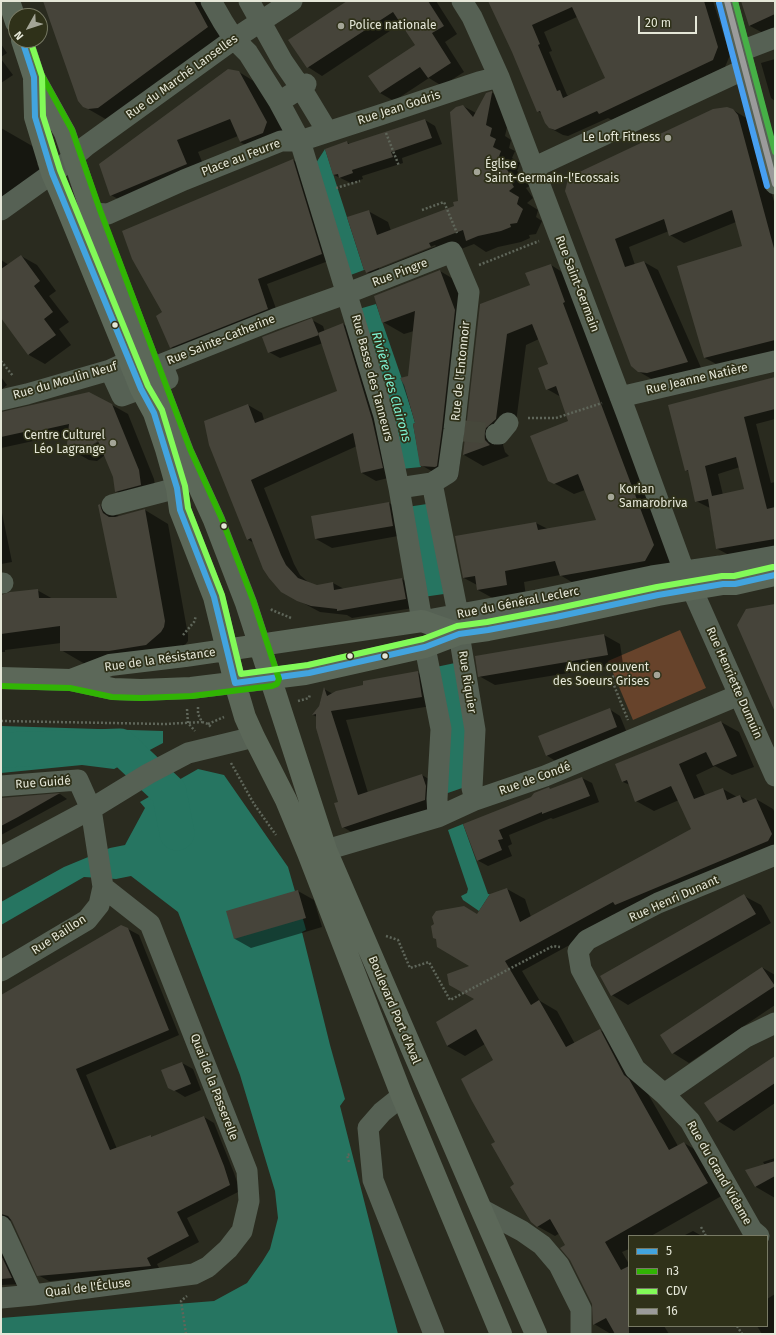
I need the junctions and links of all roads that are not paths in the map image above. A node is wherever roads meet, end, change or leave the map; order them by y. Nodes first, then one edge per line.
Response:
1 (211, 1) edge
2 (249, 1) edge
3 (462, 1) edge
4 (727, 1) edge
5 (282, 4) edge
6 (261, 22) junction
7 (775, 38) edge
8 (234, 39) junction
9 (25, 48) edge
10 (743, 60) junction
11 (34, 77) junction
12 (499, 77) junction
13 (304, 86) junction
14 (279, 102) junction
15 (328, 131) junction
16 (300, 141) junction
17 (74, 156) junction
18 (533, 168) junction
19 (52, 173) junction
20 (775, 184) edge
21 (1, 210) edge
22 (92, 213) junction
23 (455, 243) joint
24 (348, 293) junction
25 (775, 361) edge
26 (120, 366) junction
27 (149, 386) junction
28 (620, 397) junction
29 (1, 400) edge
30 (432, 483) junction
31 (177, 488) junction
32 (399, 488) junction
33 (112, 505) dead end
34 (775, 556) edge
35 (775, 575) edge
36 (688, 580) junction
37 (422, 621) junction
38 (459, 624) junction
39 (261, 645) junction
40 (425, 647) junction
41 (227, 650) junction
42 (1, 678) edge
43 (271, 678) junction
44 (71, 680) junction
45 (235, 683) junction
46 (739, 695) junction
47 (287, 728) junction
48 (254, 737) junction
49 (775, 776) edge
50 (1, 786) edge
51 (475, 800) junction
52 (91, 809) junction
53 (434, 819) junction
54 (326, 850) junction
55 (775, 855) edge
56 (1, 857) edge
57 (103, 887) junction
58 (578, 951) joint
59 (1, 971) edge
60 (775, 1023) edge
61 (664, 1094) junction
62 (402, 1096) junction
63 (481, 1209) junction
64 (1, 1226) edge
65 (758, 1235) edge
66 (175, 1277) joint
67 (34, 1295) junction
68 (1, 1298) edge
69 (434, 1334) edge
70 (501, 1334) edge
71 (536, 1334) edge
72 (581, 1334) edge

1 - 8 street, Place au Feurre
2 - 6 street
3 - 12 street, Rue Saint-Germain
4 - 10 street
5 - 6 street, Rue du Marché Lanselles
6 - 8 street, Rue du Marché Lanselles
6 - 13 street
7 - 10 street
8 - 14 street, Place au Feurre
8 - 17 street, Rue du Marché Lanselles
9 - 11 main road
10 - 18 street
10 - 20 street
11 - 17 main road
11 - 19 main road
12 - 15 street, Rue Jean Godris
12 - 18 street, Rue Saint-Germain
13 - 14 street
13 - 15 street
14 - 16 street, Place au Feurre
15 - 16 street, Rue Jean Godris
16 - 22 street, Place au Feurre
16 - 24 street, Rue Basse des Tanneurs
17 - 19 street, Rue du Marché Lanselles
17 - 22 main road
18 - 28 street, Rue Saint-Germain
19 - 21 street, Rue du Marché Lanselles
19 - 26 main road
22 - 27 main road
23 - 24 street, Rue Pingre
23 - 30 street, Rue de l'Entonnoir
24 - 27 street, Rue Sainte-Catherine
24 - 32 street, Rue Basse des Tanneurs
25 - 28 street, Rue Jeanne Natière
26 - 27 main road
26 - 29 street, Rue du Moulin Neuf
27 - 31 main road, Boulevard Port d'Aval
27 - 39 main road, Boulevard Port d'Aval
28 - 36 street, Rue Saint-Germain
30 - 32 street
30 - 38 street
31 - 33 street
31 - 41 main road, Boulevard Port d'Aval
32 - 37 street, Rue Basse des Tanneurs
34 - 36 street, Rue du Général Leclerc
35 - 36 main road, Rue du Général Leclerc
36 - 38 main road, Rue du Général Leclerc
36 - 46 street, Rue Henriette Dumuin
37 - 38 main road
37 - 39 main road
37 - 40 main road
38 - 40 main road, Rue du Général Leclerc
38 - 51 street, Rue Riquier
39 - 41 main road, Rue de la Résistance
39 - 43 main road, Boulevard Port d'Aval
40 - 43 main road, Rue du Général Leclerc
40 - 53 street
41 - 44 main road, Rue de la Résistance
41 - 45 main road, Boulevard Port d'Aval
42 - 44 main road, Rue de la Résistance
43 - 45 main road, Rue de la Résistance
43 - 47 main road, Boulevard Port d'Aval
44 - 45 main road, Rue de la Résistance
45 - 48 main road, Boulevard Port d'Aval
46 - 49 street, Rue Henriette Dumuin
46 - 51 street, Rue de Condé
47 - 48 main road
47 - 54 main road, Boulevard Port d'Aval
48 - 52 street
48 - 62 main road, Boulevard Port d'Aval
50 - 52 street, Rue Guidé
51 - 53 street, Rue de Condé
52 - 56 street
52 - 57 street
53 - 54 street, Rue de Condé
54 - 63 main road, Boulevard Port d'Aval
55 - 58 street, Rue Henri Dunant
57 - 59 street, Rue Baillon
57 - 66 street, Quai de la Passerelle
58 - 61 street, Rue du Grand Vidame
60 - 61 street
61 - 65 street, Rue du Grand Vidame
62 - 69 street
62 - 70 main road, Boulevard Port d'Aval
63 - 71 main road, Boulevard Port d'Aval
63 - 72 street
64 - 67 street
66 - 67 street, Quai de l'Écluse
67 - 68 street, Quai de l'Écluse

